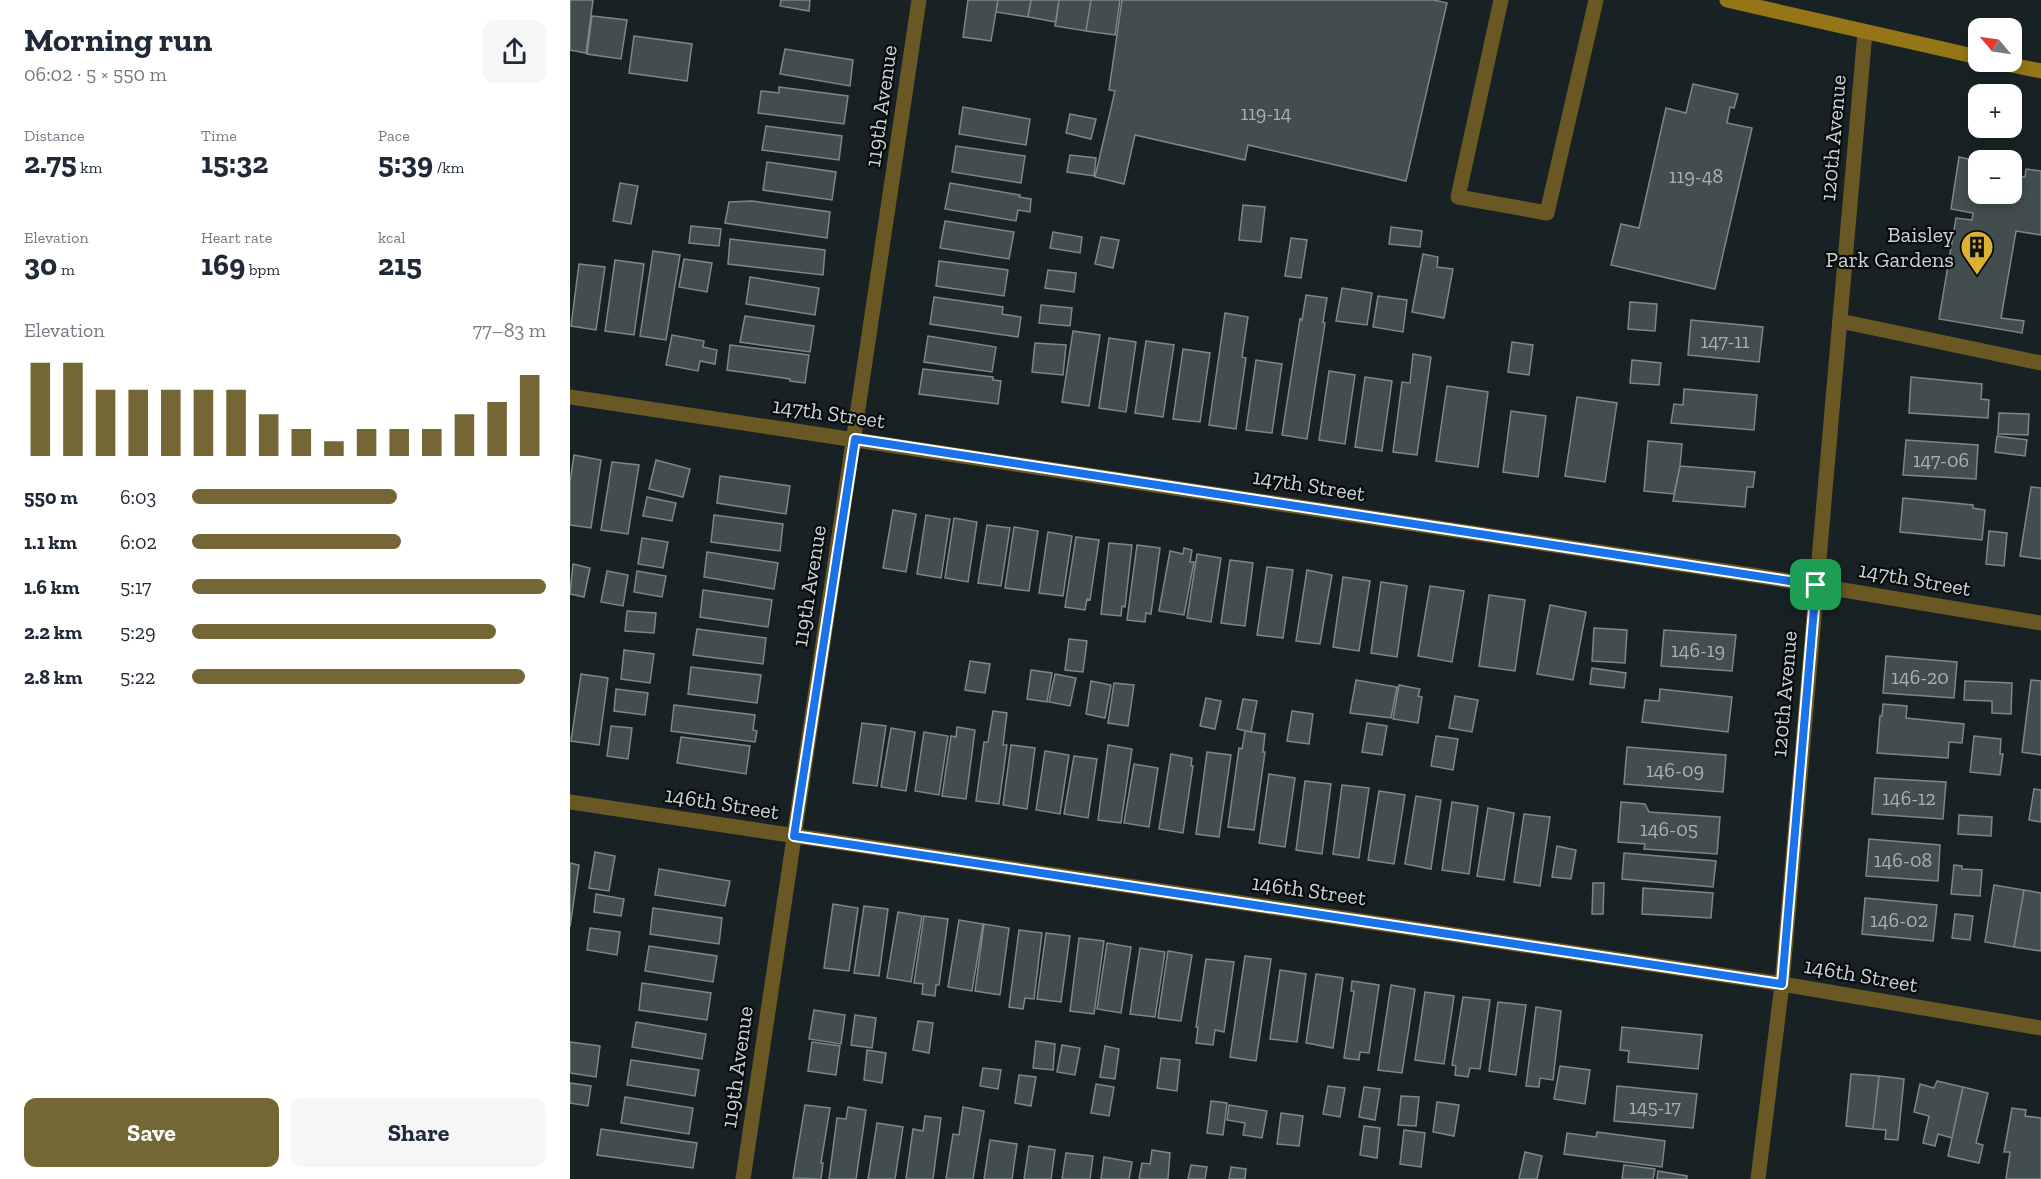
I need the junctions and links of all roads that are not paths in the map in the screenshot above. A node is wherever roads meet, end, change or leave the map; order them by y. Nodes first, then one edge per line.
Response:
1 (919, 0) edge
2 (1502, 0) edge
3 (1596, 0) edge
4 (1727, 0) edge
5 (1747, 2) edge
6 (1865, 32) junction
7 (1968, 55) edge
8 (2022, 67) edge
9 (2041, 71) edge
10 (1839, 321) junction
11 (2041, 363) edge
12 (570, 397) edge
13 (855, 439) junction
14 (1816, 585) junction
15 (2041, 623) edge
16 (570, 802) edge
17 (794, 836) junction
18 (1782, 984) junction
19 (2041, 1028) edge
20 (743, 1179) edge
21 (1758, 1179) edge

1 - 13 street, 119th Avenue
2 - 3 street
4 - 5 main road
5 - 6 main road
6 - 7 main road
6 - 10 street, 120th Avenue
8 - 9 main road
10 - 11 street
10 - 14 street, 120th Avenue
12 - 13 street, 147th Street
13 - 14 street, 147th Street
13 - 17 street, 119th Avenue
14 - 15 street, 147th Street
14 - 18 street, 120th Avenue
16 - 17 street, 146th Street
17 - 18 street, 146th Street
17 - 20 street, 119th Avenue
18 - 19 street, 146th Street
18 - 21 street, 120th Avenue

